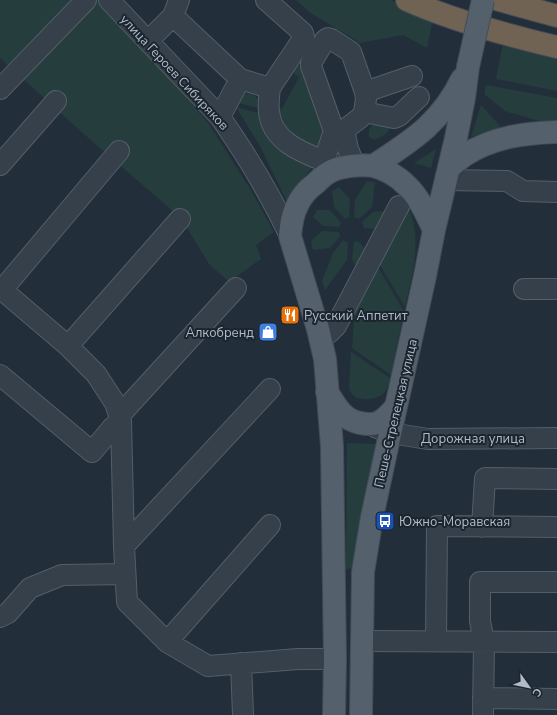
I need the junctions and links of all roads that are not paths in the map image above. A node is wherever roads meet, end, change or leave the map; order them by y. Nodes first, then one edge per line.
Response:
1 (86, 0) edge
2 (109, 0) edge
3 (266, 0) edge
4 (406, 0) edge
5 (483, 0) edge
6 (499, 0) edge
7 (176, 8) edge
8 (557, 16) edge
9 (148, 41) junction
10 (557, 47) edge
11 (468, 67) junction
12 (412, 76) dead end
13 (240, 79) junction
14 (270, 88) junction
15 (0, 89) edge
16 (365, 92) junction
17 (56, 100) dead end
18 (364, 112) junction
19 (220, 117) junction
20 (430, 125) junction
21 (339, 130) junction
22 (557, 132) edge
23 (118, 151) dead end
24 (0, 165) edge
25 (364, 166) junction
26 (326, 167) junction
27 (447, 174) junction
28 (557, 192) edge
29 (399, 206) dead end
30 (180, 219) dead end
31 (434, 230) junction
32 (290, 236) junction
33 (236, 288) dead end
34 (524, 288) dead end
35 (1, 289) edge
36 (557, 289) edge
37 (320, 336) junction
38 (68, 346) junction
39 (0, 375) edge
40 (270, 389) dead end
41 (327, 391) junction
42 (396, 407) junction
43 (120, 419) junction
44 (368, 423) junction
45 (390, 433) junction
46 (557, 438) edge
47 (557, 479) edge
48 (270, 525) dead end
49 (482, 527) junction
50 (557, 527) edge
51 (124, 546) junction
52 (125, 574) junction
53 (557, 582) edge
54 (0, 617) edge
55 (362, 641) junction
56 (436, 641) junction
57 (167, 642) junction
58 (484, 642) junction
59 (557, 642) edge
60 (335, 659) junction
61 (241, 663) junction
62 (557, 699) edge
63 (483, 707) edge
64 (243, 715) edge
65 (334, 715) edge
66 (361, 715) edge

1 - 15 street
2 - 9 street, улица Героев Сибиряков
3 - 14 street
4 - 10 highway
5 - 11 main road, bridge
6 - 8 highway
7 - 9 street
7 - 13 street
9 - 19 street, улица Героев Сибиряков
11 - 20 main road
11 - 27 main road, Пеше-Стрелецкая улица
12 - 16 street
13 - 14 street
13 - 19 street
14 - 26 street
16 - 18 street
16 - 21 street
17 - 24 street
18 - 20 street
18 - 21 street
19 - 32 street, улица Героев Сибиряков
20 - 25 main road
21 - 25 street
21 - 26 street
22 - 27 main road
23 - 35 street
25 - 26 main road
25 - 31 main road
26 - 32 main road
27 - 28 street
27 - 31 main road, Пеше-Стрелецкая улица
29 - 37 street
30 - 38 street
31 - 42 main road, Пеше-Стрелецкая улица
32 - 37 main road, улица Героев Сибиряков
33 - 43 street
34 - 36 street
35 - 38 street
37 - 41 main road, улица Героев Сибиряков
38 - 43 street
39 - 43 street
40 - 51 street
41 - 44 main road
41 - 60 main road
42 - 44 main road
42 - 45 main road, Пеше-Стрелецкая улица
43 - 51 street
44 - 45 street, Дорожная улица
45 - 46 street, Дорожная улица
45 - 55 main road, Пеше-Стрелецкая улица
47 - 49 street
48 - 57 street
49 - 50 street
49 - 56 street
51 - 52 street
52 - 54 street
52 - 57 street
53 - 58 street
55 - 56 street
55 - 66 main road, Пеше-Стрелецкая улица
56 - 58 street
57 - 61 street
58 - 59 street
58 - 63 street
60 - 61 street
60 - 65 main road
61 - 64 street
62 - 63 street

